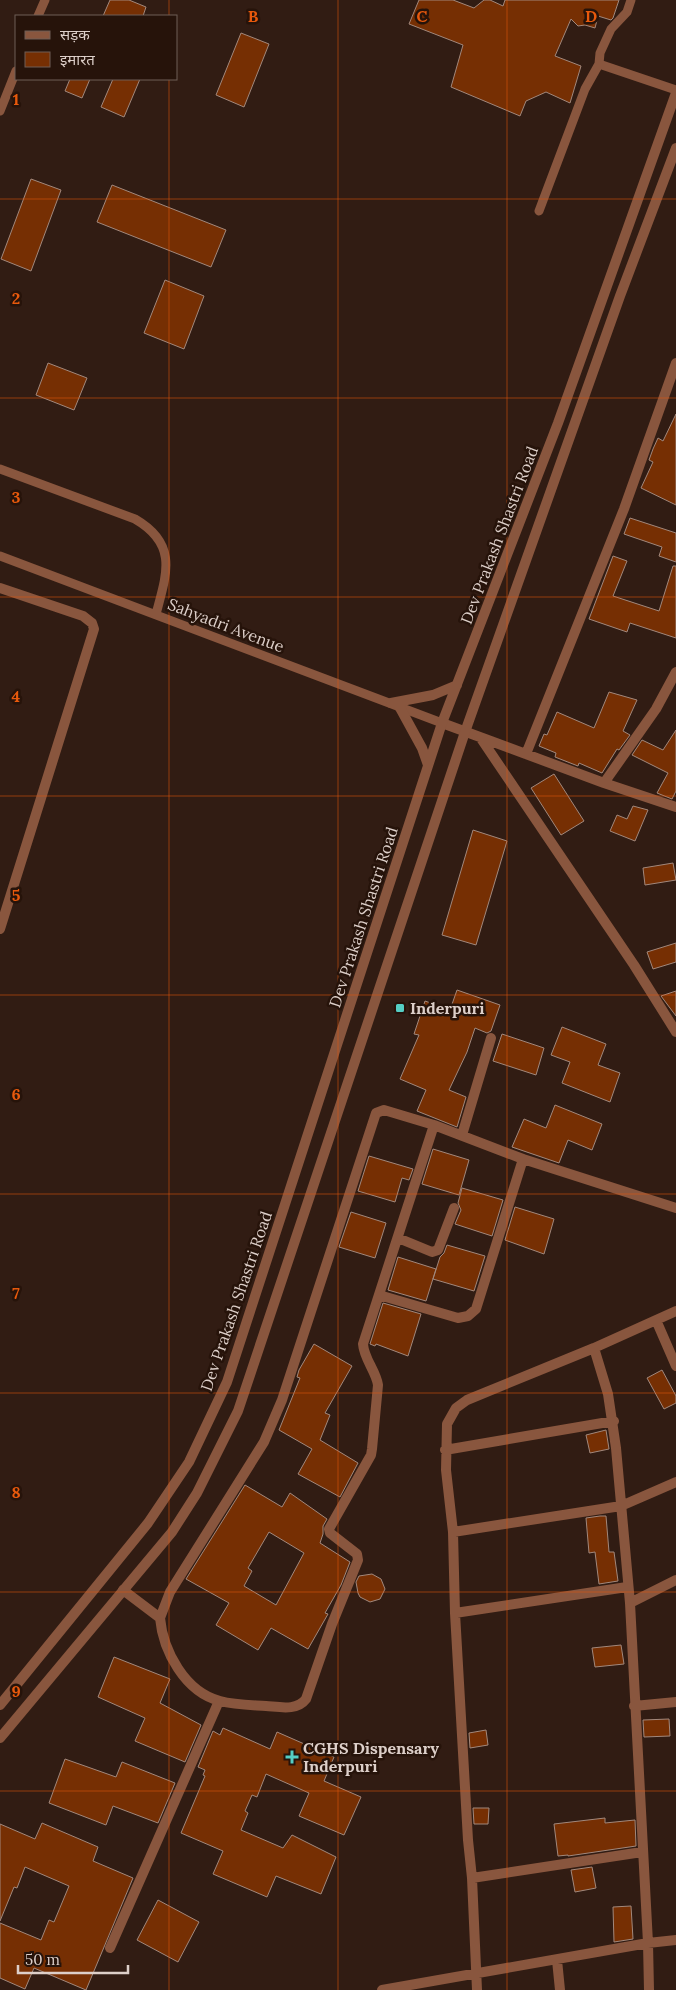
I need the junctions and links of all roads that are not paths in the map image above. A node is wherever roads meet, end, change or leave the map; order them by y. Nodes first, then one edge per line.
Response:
1 (45, 0) edge
2 (631, 0) edge
3 (38, 15) edge
4 (599, 64) junction
5 (15, 74) edge
6 (676, 92) edge
7 (0, 111) edge
8 (676, 148) edge
9 (538, 211) dead end
10 (676, 363) edge
11 (0, 469) edge
12 (0, 556) edge
13 (0, 588) edge
14 (156, 614) junction
15 (676, 672) edge
16 (457, 685) junction
17 (395, 705) junction
18 (442, 723) junction
19 (465, 732) junction
20 (480, 737) junction
21 (526, 754) junction
22 (428, 765) junction
23 (604, 783) junction
24 (676, 807) edge
25 (0, 929) edge
26 (676, 1032) edge
27 (491, 1038) dead end
28 (434, 1125) junction
29 (462, 1135) junction
30 (523, 1159) junction
31 (454, 1208) dead end
32 (676, 1208) edge
33 (398, 1238) junction
34 (379, 1295) junction
35 (676, 1311) edge
36 (656, 1320) junction
37 (594, 1348) junction
38 (676, 1366) edge
39 (614, 1422) junction
40 (445, 1450) junction
41 (676, 1482) edge
42 (622, 1506) junction
43 (453, 1532) junction
44 (676, 1580) edge
45 (627, 1586) junction
46 (123, 1590) junction
47 (630, 1603) junction
48 (455, 1613) junction
49 (160, 1618) junction
50 (219, 1701) junction
51 (676, 1702) edge
52 (0, 1705) edge
53 (634, 1706) junction
54 (0, 1738) edge
55 (642, 1852) junction
56 (472, 1878) junction
57 (676, 1940) edge
58 (648, 1943) junction
59 (110, 1948) dead end
60 (557, 1960) junction
61 (476, 1975) junction
62 (382, 1990) edge
63 (477, 1990) edge
64 (560, 1990) edge
65 (649, 1990) edge

1 - 3 lane
2 - 4 lane
4 - 6 lane
4 - 9 lane
5 - 7 lane
6 - 16 street, Dev Prakash Shastri Road
8 - 19 street, Dev Prakash Shastri Road
10 - 21 street
11 - 14 lane
12 - 14 lane, Sahyadri Avenue
13 - 25 street
14 - 17 lane, Sahyadri Avenue
15 - 23 street
16 - 17 street
16 - 18 street, Dev Prakash Shastri Road
17 - 18 lane, Sahyadri Avenue
17 - 22 street
18 - 19 street
18 - 22 street, Dev Prakash Shastri Road
19 - 20 street
19 - 46 street, Dev Prakash Shastri Road
20 - 21 street
20 - 26 street
21 - 23 street
22 - 52 street, Dev Prakash Shastri Road
23 - 24 street
27 - 29 street
28 - 29 street
28 - 33 street
28 - 49 street
29 - 30 street
30 - 32 street
30 - 34 street
31 - 33 street
33 - 34 street
34 - 50 street
35 - 36 street
36 - 37 street
36 - 38 street
37 - 39 street
37 - 40 street
39 - 40 street
39 - 42 street
40 - 43 street
41 - 42 street
42 - 43 street
42 - 45 street
43 - 48 street
44 - 47 street
45 - 47 street
45 - 48 street
46 - 49 street
46 - 54 street, Dev Prakash Shastri Road
47 - 53 street
48 - 56 street
49 - 50 street
50 - 59 street
51 - 53 street
53 - 55 street
55 - 56 street
55 - 58 street
56 - 61 street
57 - 58 street
58 - 60 street
58 - 65 street
60 - 61 street
60 - 64 street
61 - 62 street
61 - 63 street

